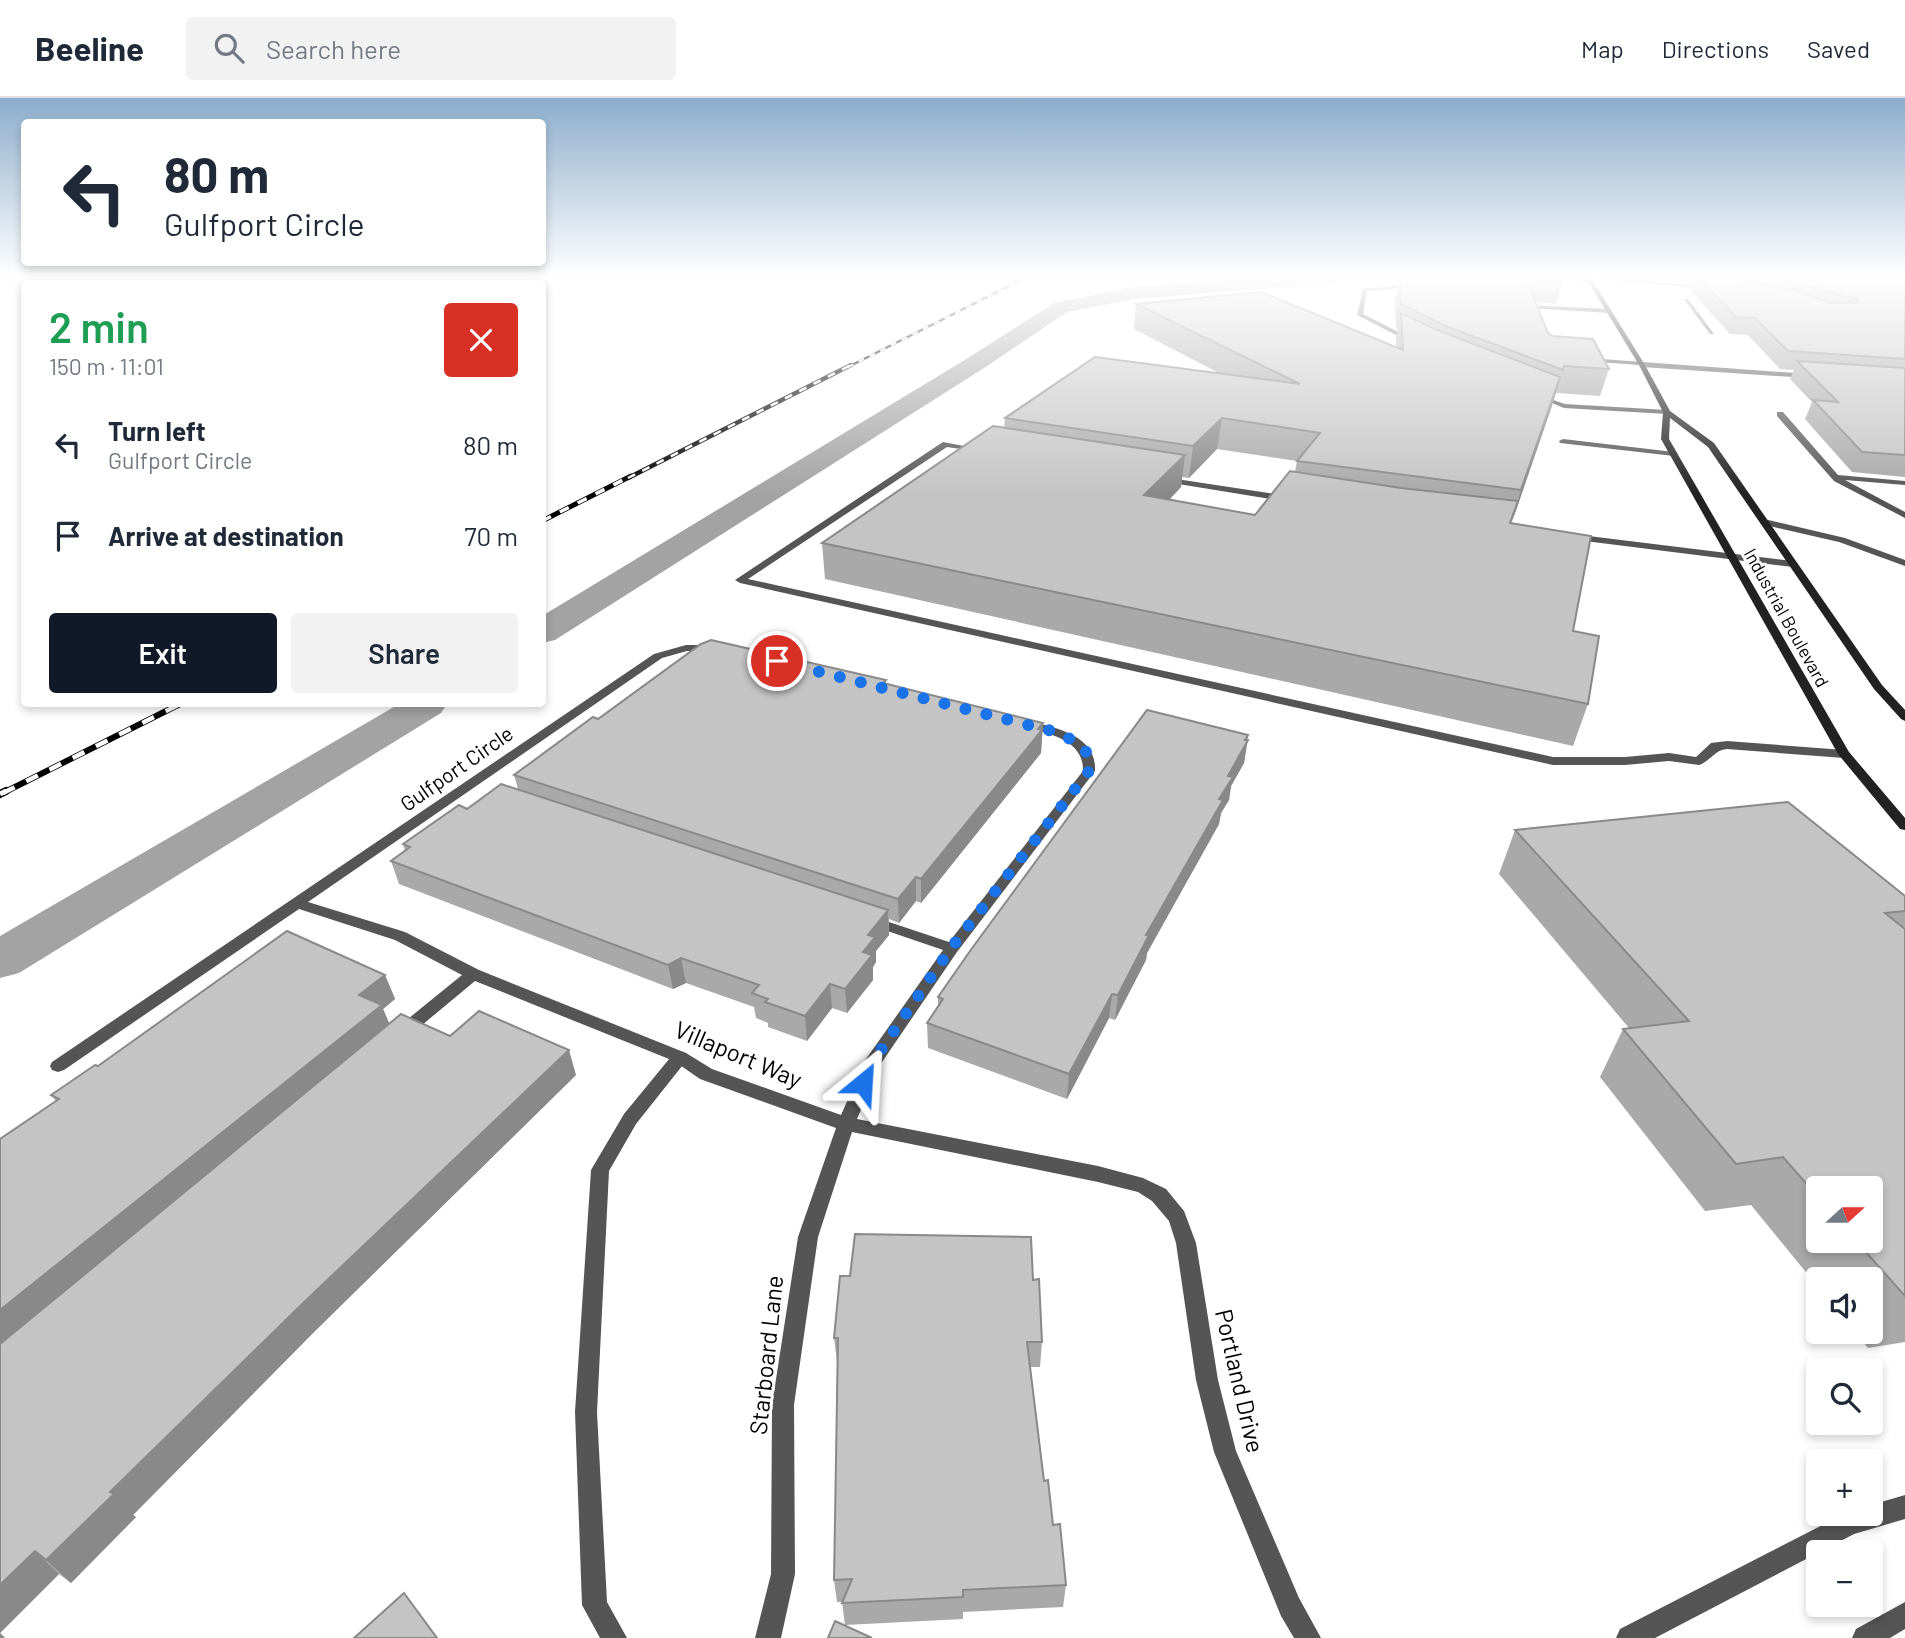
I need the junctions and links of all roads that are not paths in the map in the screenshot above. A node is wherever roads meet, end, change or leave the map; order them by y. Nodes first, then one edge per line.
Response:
1 (1632, 350) edge
2 (1583, 359) edge
3 (1641, 364) junction
4 (1824, 377) edge
5 (1529, 391) edge
6 (1667, 412) junction
7 (1780, 414) dead end
8 (1563, 441) dead end
9 (986, 450) edge
10 (1674, 454) junction
11 (1835, 476) junction
12 (1149, 477) edge
13 (1905, 483) edge
14 (1298, 501) edge
15 (1904, 514) edge
16 (1764, 522) junction
17 (1559, 536) edge
18 (1731, 556) junction
19 (1905, 563) edge
20 (1793, 564) junction
21 (725, 648) edge
22 (1905, 717) edge
23 (1012, 721) edge
24 (1844, 754) junction
25 (1905, 826) edge
26 (299, 904) junction
27 (860, 917) edge
28 (951, 948) junction
29 (473, 974) junction
30 (385, 1047) edge
31 (680, 1057) junction
32 (58, 1066) dead end
33 (846, 1124) junction
34 (1170, 1207) joint
35 (1905, 1507) edge
36 (1905, 1615) edge
37 (614, 1638) edge
38 (768, 1638) edge
39 (1308, 1638) edge
40 (1629, 1638) edge
41 (1864, 1638) edge

1 - 3 main road, Industrial Boulevard
2 - 3 street
3 - 4 street
3 - 6 main road, Industrial Boulevard
5 - 6 street
6 - 10 main road, Industrial Boulevard
6 - 16 main road, Industrial Boulevard
7 - 11 street
8 - 10 street
9 - 24 street
10 - 18 main road, Industrial Boulevard
11 - 13 street
11 - 15 street
12 - 14 street
16 - 19 street
16 - 20 main road, Industrial Boulevard
17 - 18 street
18 - 20 street
18 - 24 main road, Industrial Boulevard
20 - 22 main road, Industrial Boulevard
21 - 26 street, Gulfport Circle
23 - 28 street
24 - 25 main road, Industrial Boulevard
26 - 29 street, Villaport Way
26 - 32 street, Gulfport Circle
27 - 28 street
28 - 33 street
29 - 30 street
29 - 31 street, Villaport Way
31 - 33 street, Villaport Way
31 - 37 street
33 - 34 street, Villaport Way
33 - 38 street, Starboard Lane
34 - 39 street, Portland Drive
35 - 40 street
36 - 41 street

